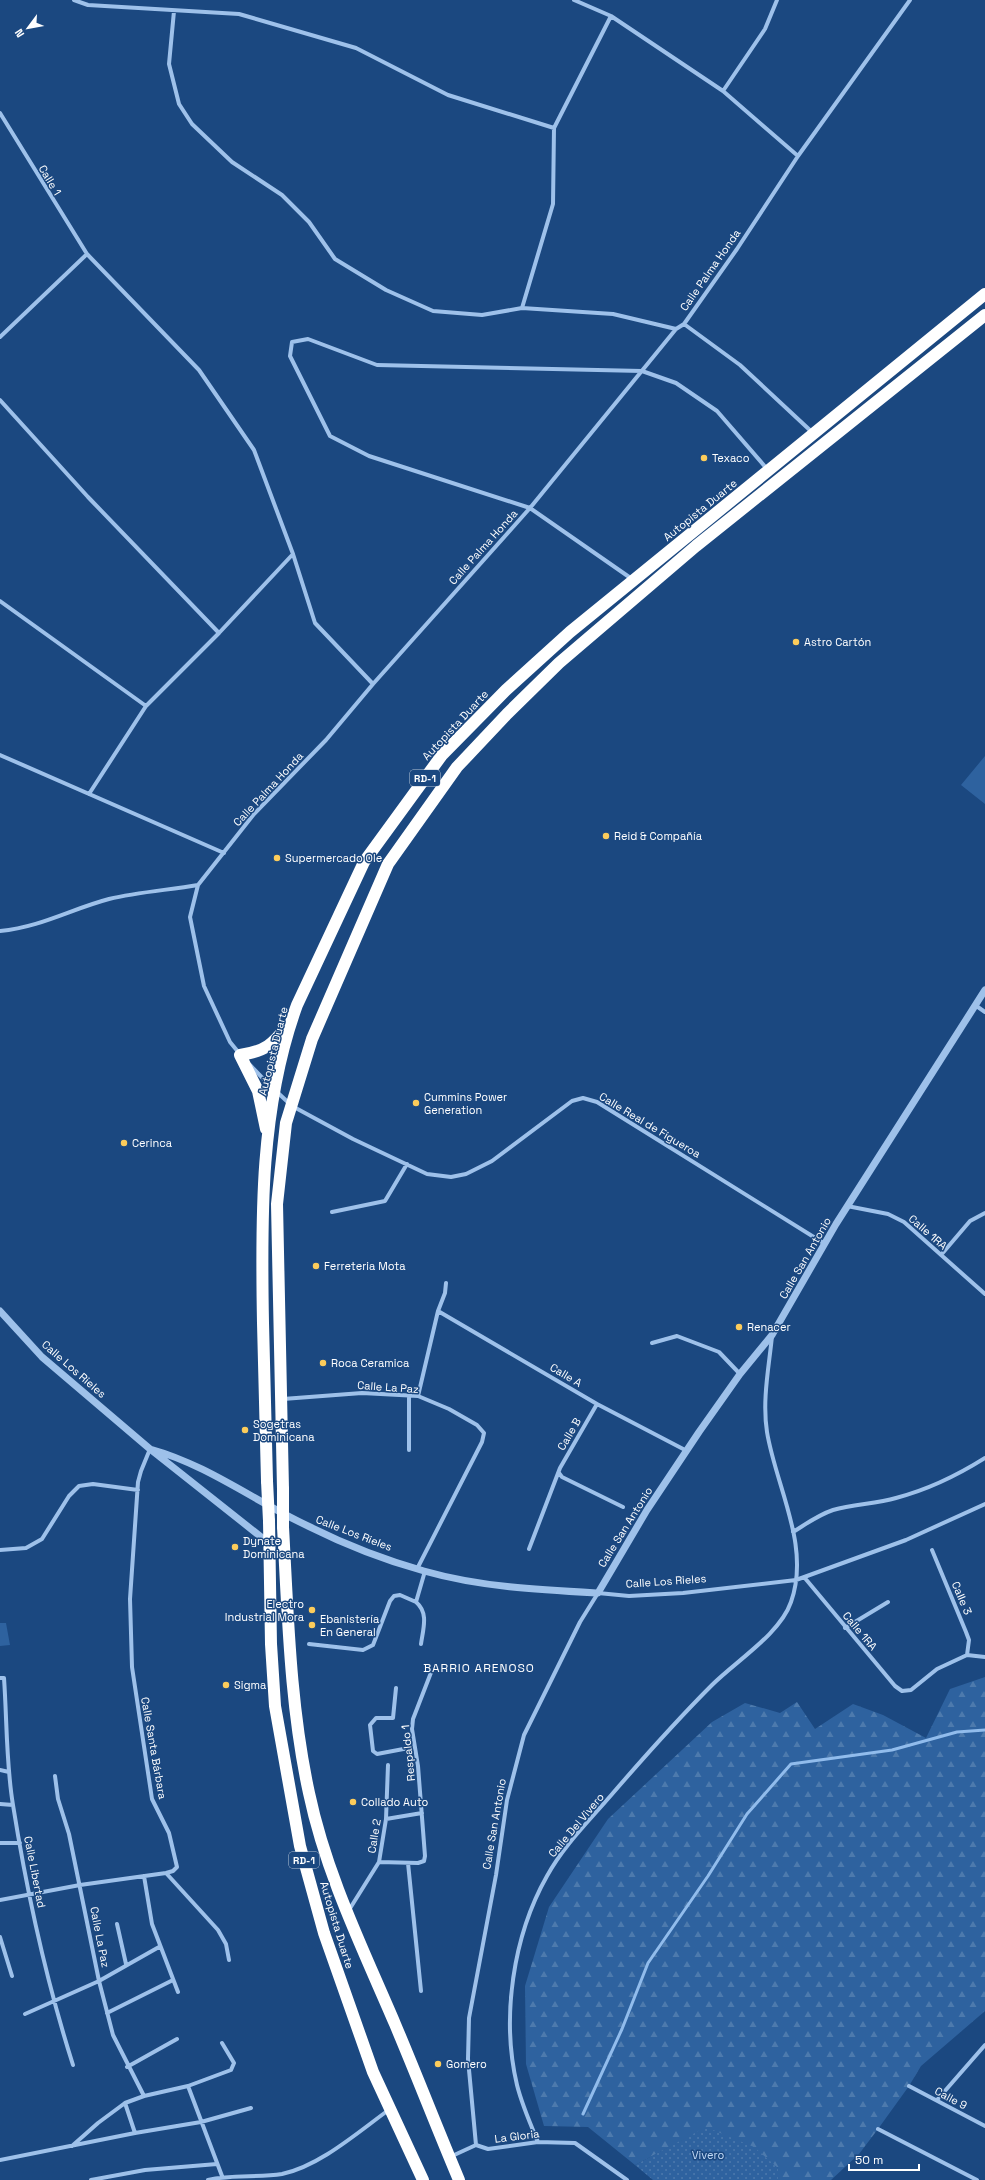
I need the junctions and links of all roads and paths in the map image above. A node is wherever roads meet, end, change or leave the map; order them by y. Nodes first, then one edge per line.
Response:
1 (74, 0) edge
2 (574, 0) edge
3 (777, 0) edge
4 (910, 0) edge
5 (174, 11) junction
6 (611, 16) junction
7 (723, 91) junction
8 (0, 113) edge
9 (554, 128) junction
10 (798, 156) junction
11 (87, 254) junction
12 (985, 294) edge
13 (522, 308) junction
14 (985, 315) edge
15 (684, 324) junction
16 (676, 329) junction
17 (0, 337) edge
18 (642, 371) junction
19 (0, 400) edge
20 (814, 434) junction
21 (769, 472) junction
22 (530, 508) junction
23 (293, 554) junction
24 (634, 580) junction
25 (0, 601) edge
26 (219, 633) junction
27 (373, 684) junction
28 (146, 706) junction
29 (0, 755) edge
30 (89, 794) junction
31 (224, 853) junction
32 (198, 885) junction
33 (0, 931) edge
34 (985, 990) edge
35 (975, 1005) junction
36 (985, 1012) edge
37 (291, 1021) junction
38 (240, 1055) junction
39 (275, 1090) junction
40 (292, 1106) junction
41 (268, 1144) junction
42 (407, 1164) junction
43 (847, 1206) junction
44 (332, 1212) dead end
45 (985, 1213) edge
46 (825, 1244) junction
47 (941, 1255) junction
48 (446, 1283) dead end
49 (985, 1294) edge
50 (0, 1311) edge
51 (438, 1311) junction
52 (772, 1335) junction
53 (652, 1343) dead end
54 (740, 1374) junction
55 (410, 1395) junction
56 (418, 1396) junction
57 (281, 1399) junction
58 (597, 1404) junction
59 (150, 1449) junction
60 (409, 1450) dead end
61 (687, 1451) junction
62 (985, 1458) edge
63 (559, 1473) junction
64 (138, 1490) junction
65 (985, 1504) edge
66 (623, 1507) dead end
67 (793, 1532) junction
68 (270, 1544) junction
69 (529, 1549) dead end
70 (0, 1550) edge
71 (932, 1550) dead end
72 (417, 1569) junction
73 (425, 1571) junction
74 (804, 1577) junction
75 (796, 1580) junction
76 (598, 1593) junction
77 (416, 1602) junction
78 (888, 1602) dead end
79 (845, 1628) junction
80 (309, 1644) dead end
81 (421, 1644) dead end
82 (967, 1655) junction
83 (985, 1656) edge
84 (432, 1670) dead end
85 (2, 1678) edge
86 (396, 1688) dead end
87 (414, 1747) junction
88 (388, 1765) dead end
89 (0, 1770) edge
90 (9, 1772) junction
91 (55, 1776) dead end
92 (0, 1804) edge
93 (13, 1805) junction
94 (422, 1813) junction
95 (386, 1819) junction
96 (0, 1843) edge
97 (20, 1843) junction
98 (379, 1862) junction
99 (408, 1863) junction
100 (166, 1873) junction
101 (144, 1876) junction
102 (80, 1885) junction
103 (29, 1894) junction
104 (0, 1900) edge
105 (347, 1914) junction
106 (118, 1924) dead end
107 (0, 1937) edge
108 (159, 1947) junction
109 (229, 1960) dead end
110 (126, 1964) junction
111 (12, 1976) dead end
112 (173, 1980) junction
113 (99, 1981) junction
114 (421, 1991) dead end
115 (178, 1992) dead end
116 (54, 2002) junction
117 (107, 2013) junction
118 (25, 2014) dead end
119 (177, 2039) dead end
120 (222, 2043) dead end
121 (985, 2045) edge
122 (73, 2064) dead end
123 (127, 2067) junction
124 (188, 2086) junction
125 (909, 2086) dead end
126 (144, 2096) junction
127 (937, 2100) junction
128 (125, 2103) junction
129 (251, 2108) dead end
130 (390, 2109) junction
131 (201, 2122) junction
132 (985, 2126) edge
133 (878, 2129) dead end
134 (135, 2133) junction
135 (538, 2142) junction
136 (476, 2144) junction
137 (71, 2147) junction
138 (450, 2158) junction
139 (0, 2160) edge
140 (217, 2164) junction
141 (222, 2176) junction
142 (91, 2180) edge
143 (208, 2180) edge
144 (423, 2180) edge
145 (459, 2180) edge
146 (627, 2180) edge
147 (977, 2180) edge

1 - 5 street
2 - 6 street
3 - 7 street
4 - 10 street, Calle Palma Honda
5 - 9 street
5 - 13 street
6 - 7 street
6 - 9 street
7 - 10 street
8 - 11 street, Calle 1
9 - 13 street
10 - 15 street, Calle Palma Honda
11 - 17 street
11 - 23 street, Calle 1
12 - 20 highway, Autopista Duarte / RD-1
13 - 16 street
14 - 40 highway, RD-1
15 - 16 street, Calle Palma Honda
15 - 20 street
16 - 18 street, Calle Palma Honda
18 - 21 street
18 - 22 street, Calle Palma Honda
18 - 22 street
19 - 26 street
20 - 21 highway, Autopista Duarte / RD-1
21 - 24 highway, Autopista Duarte / RD-1
22 - 24 street
22 - 27 street, Calle Palma Honda
23 - 26 street
23 - 27 street, Calle 1
24 - 37 highway, Autopista Duarte / RD-1
25 - 28 street
26 - 28 street
27 - 31 street, Calle Palma Honda
28 - 30 street
29 - 30 street
30 - 31 street
31 - 32 street, Calle Palma Honda
32 - 33 street
32 - 38 street, Calle Palma Honda
34 - 35 street, Calle San Antonio
35 - 36 street
35 - 43 street, Calle San Antonio
37 - 38 highway
37 - 39 highway, Autopista Duarte / RD-1
38 - 39 street, Calle Palma Honda
38 - 41 highway
39 - 40 street, Calle Palma Honda
39 - 41 highway, Autopista Duarte / RD-1
40 - 42 street, Calle Real de Figueroa
40 - 57 highway, RD-1
41 - 68 highway, Autopista Duarte / RD-1, bridge
42 - 44 street
42 - 46 street, Calle Real de Figueroa
43 - 46 street, Calle San Antonio
43 - 47 street, Calle 1RA
45 - 47 street
46 - 52 street, Calle San Antonio
47 - 49 street, Calle 1RA
48 - 51 street
50 - 59 street, Calle Los Rieles
51 - 56 street
51 - 58 street, Calle A
52 - 54 street, Calle San Antonio
52 - 67 street, Calle Del Vivero
53 - 54 street
54 - 61 street, Calle San Antonio
55 - 56 street, Calle La Paz
55 - 57 street, Calle La Paz
55 - 60 street
56 - 72 street, Calle La Paz
57 - 105 highway, Autopista Duarte / RD-1, bridge
58 - 61 street, Calle A
58 - 63 street, Calle B
59 - 64 street, Calle Santa Bárbara
59 - 68 street, Calle Los Rieles
59 - 72 street, Calle Los Rieles
61 - 76 street, Calle San Antonio
62 - 67 street
63 - 66 street
63 - 69 street, Calle B
64 - 70 street
64 - 100 street, Calle Santa Bárbara
65 - 74 street, Calle Los Rieles
67 - 75 street, Calle Del Vivero
68 - 130 highway, Autopista Duarte / RD-1
71 - 82 street, Calle 3
72 - 73 street, Calle Los Rieles
73 - 76 street, Calle Los Rieles
73 - 77 street
74 - 75 street, Calle Los Rieles
74 - 79 street, Calle 1RA
75 - 76 street, Calle Los Rieles
75 - 135 street, Calle Del Vivero
76 - 136 street, Calle San Antonio
77 - 80 street
77 - 81 street
78 - 79 street
79 - 82 street, Calle 1RA
82 - 83 street
84 - 87 street, Respaldo 1
85 - 90 street, Calle Libertad
86 - 87 street
87 - 94 street, Respaldo 1
88 - 95 street, Calle 2
89 - 90 street
90 - 93 street, Calle Libertad
91 - 102 street, Calle La Paz
92 - 93 street
93 - 97 street, Calle Libertad
94 - 95 street
94 - 99 street, Respaldo 1
95 - 98 street, Calle 2
96 - 97 street
97 - 103 street, Calle Libertad
98 - 99 street
98 - 105 street
99 - 114 street
100 - 101 street
100 - 109 street
101 - 102 street
101 - 108 street
102 - 103 street
102 - 113 street, Calle La Paz
103 - 104 street
103 - 116 street, Calle Libertad
105 - 138 highway, Autopista Duarte / RD-1
106 - 110 street
107 - 111 street
108 - 110 street
108 - 112 street
110 - 113 street
112 - 115 street
112 - 117 street
113 - 116 street
113 - 117 street, Calle La Paz
116 - 118 street
116 - 122 street, Calle Libertad
117 - 123 street, Calle La Paz
119 - 123 street
120 - 124 street
121 - 127 street
123 - 126 street, Calle La Paz
124 - 126 street
124 - 131 street
125 - 127 street, Calle 9
126 - 128 street
127 - 132 street, Calle 9
128 - 134 street
128 - 137 street
129 - 131 street
130 - 141 street
130 - 144 highway, Autopista Duarte / RD-1
131 - 134 street
131 - 140 street
133 - 147 street
134 - 137 street
135 - 136 street, La Gloria
135 - 146 street, La Gloria
136 - 138 street
137 - 139 street
138 - 145 highway, Autopista Duarte / RD-1
140 - 141 street
140 - 142 street
141 - 143 street

